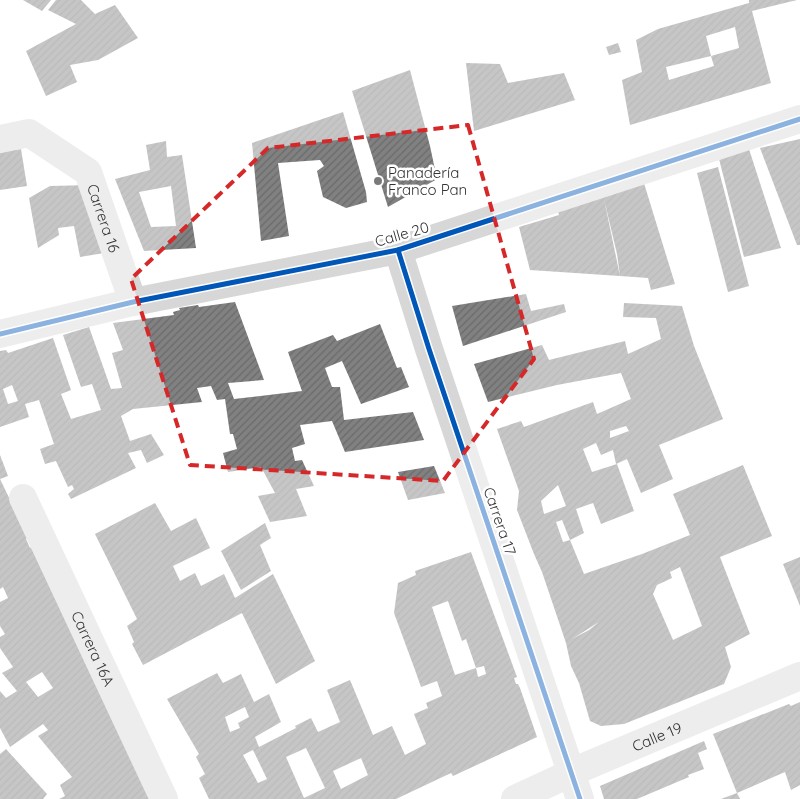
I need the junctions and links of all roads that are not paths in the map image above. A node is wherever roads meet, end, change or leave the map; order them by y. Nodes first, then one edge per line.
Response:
1 (800, 119) edge
2 (0, 139) edge
3 (398, 250) junction
4 (133, 302) junction
5 (0, 334) edge
6 (23, 498) dead end
7 (800, 676) edge
8 (571, 772) junction
9 (164, 799) edge
10 (515, 799) edge
11 (580, 799) edge

1 - 3 street, Calle 20
2 - 4 street, Carrera 16
3 - 4 street, Calle 20
3 - 8 street, Carrera 17
4 - 5 street, Calle 20
6 - 9 street, Carrera 16A
7 - 8 street, Calle 19
8 - 10 street, Calle 19
8 - 11 street, Carrera 17

